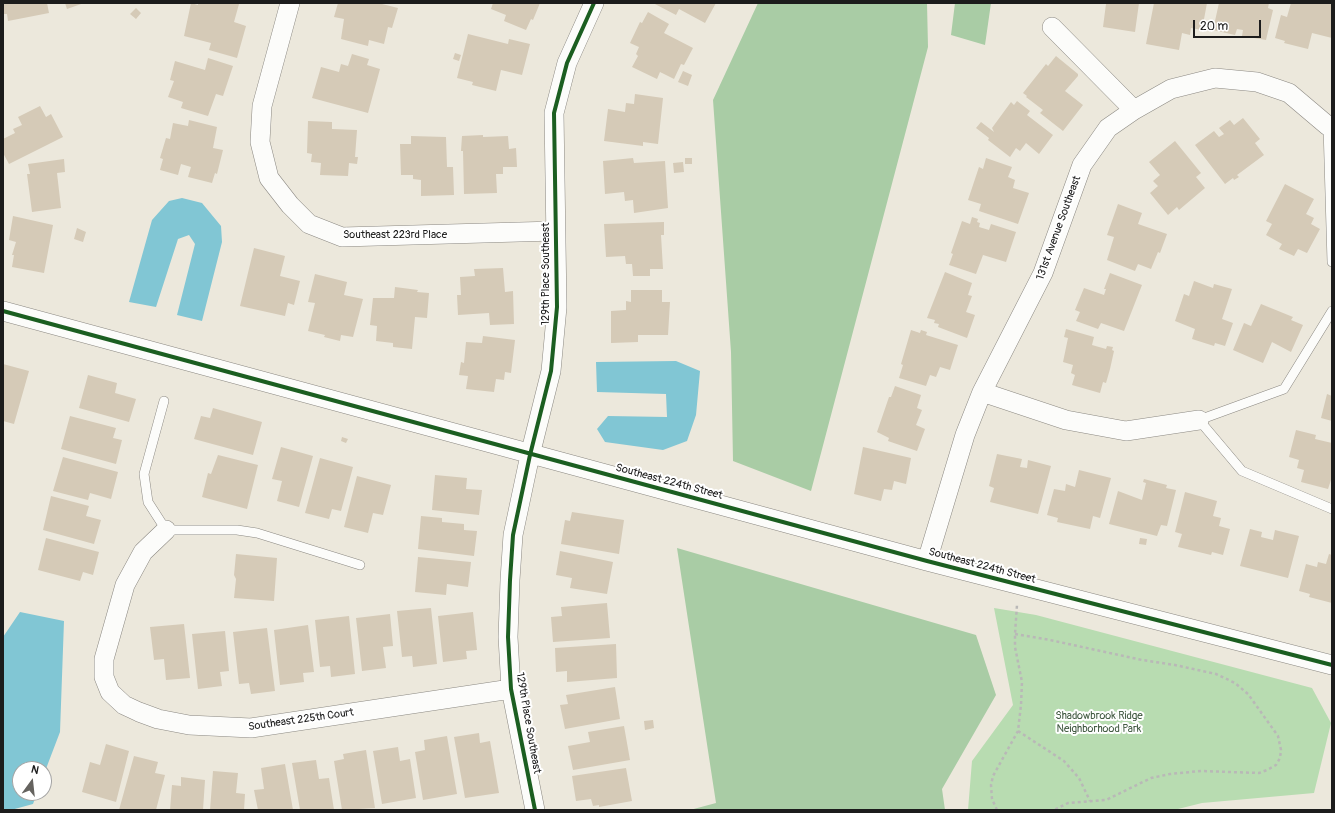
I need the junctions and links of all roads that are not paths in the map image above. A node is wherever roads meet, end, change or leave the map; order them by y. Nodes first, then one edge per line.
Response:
1 (290, 3) edge
2 (594, 3) edge
3 (1052, 27) dead end
4 (1134, 110) junction
5 (1328, 126) joint
6 (556, 231) junction
7 (1332, 262) edge
8 (3, 311) edge
9 (1332, 311) edge
10 (982, 392) junction
11 (164, 401) dead end
12 (1199, 420) junction
13 (530, 455) junction
14 (1332, 509) edge
15 (166, 530) junction
16 (927, 561) junction
17 (360, 565) dead end
18 (1332, 665) edge
19 (511, 689) junction
20 (535, 810) edge

1 - 6 street, Southeast 223rd Place
2 - 6 street, 129th Place Southeast
3 - 4 street
4 - 5 street, 131st Avenue Southeast
4 - 10 street, 131st Avenue Southeast
5 - 7 lane
6 - 13 street, 129th Place Southeast
8 - 13 street, Southeast 224th Street
9 - 12 lane
10 - 12 street
10 - 16 street, 131st Avenue Southeast
11 - 15 lane
12 - 14 lane
13 - 16 street, Southeast 224th Street
13 - 19 street, 129th Place Southeast
15 - 17 lane
15 - 19 street, Southeast 225th Court
16 - 18 street, Southeast 224th Street
19 - 20 street, 129th Place Southeast

